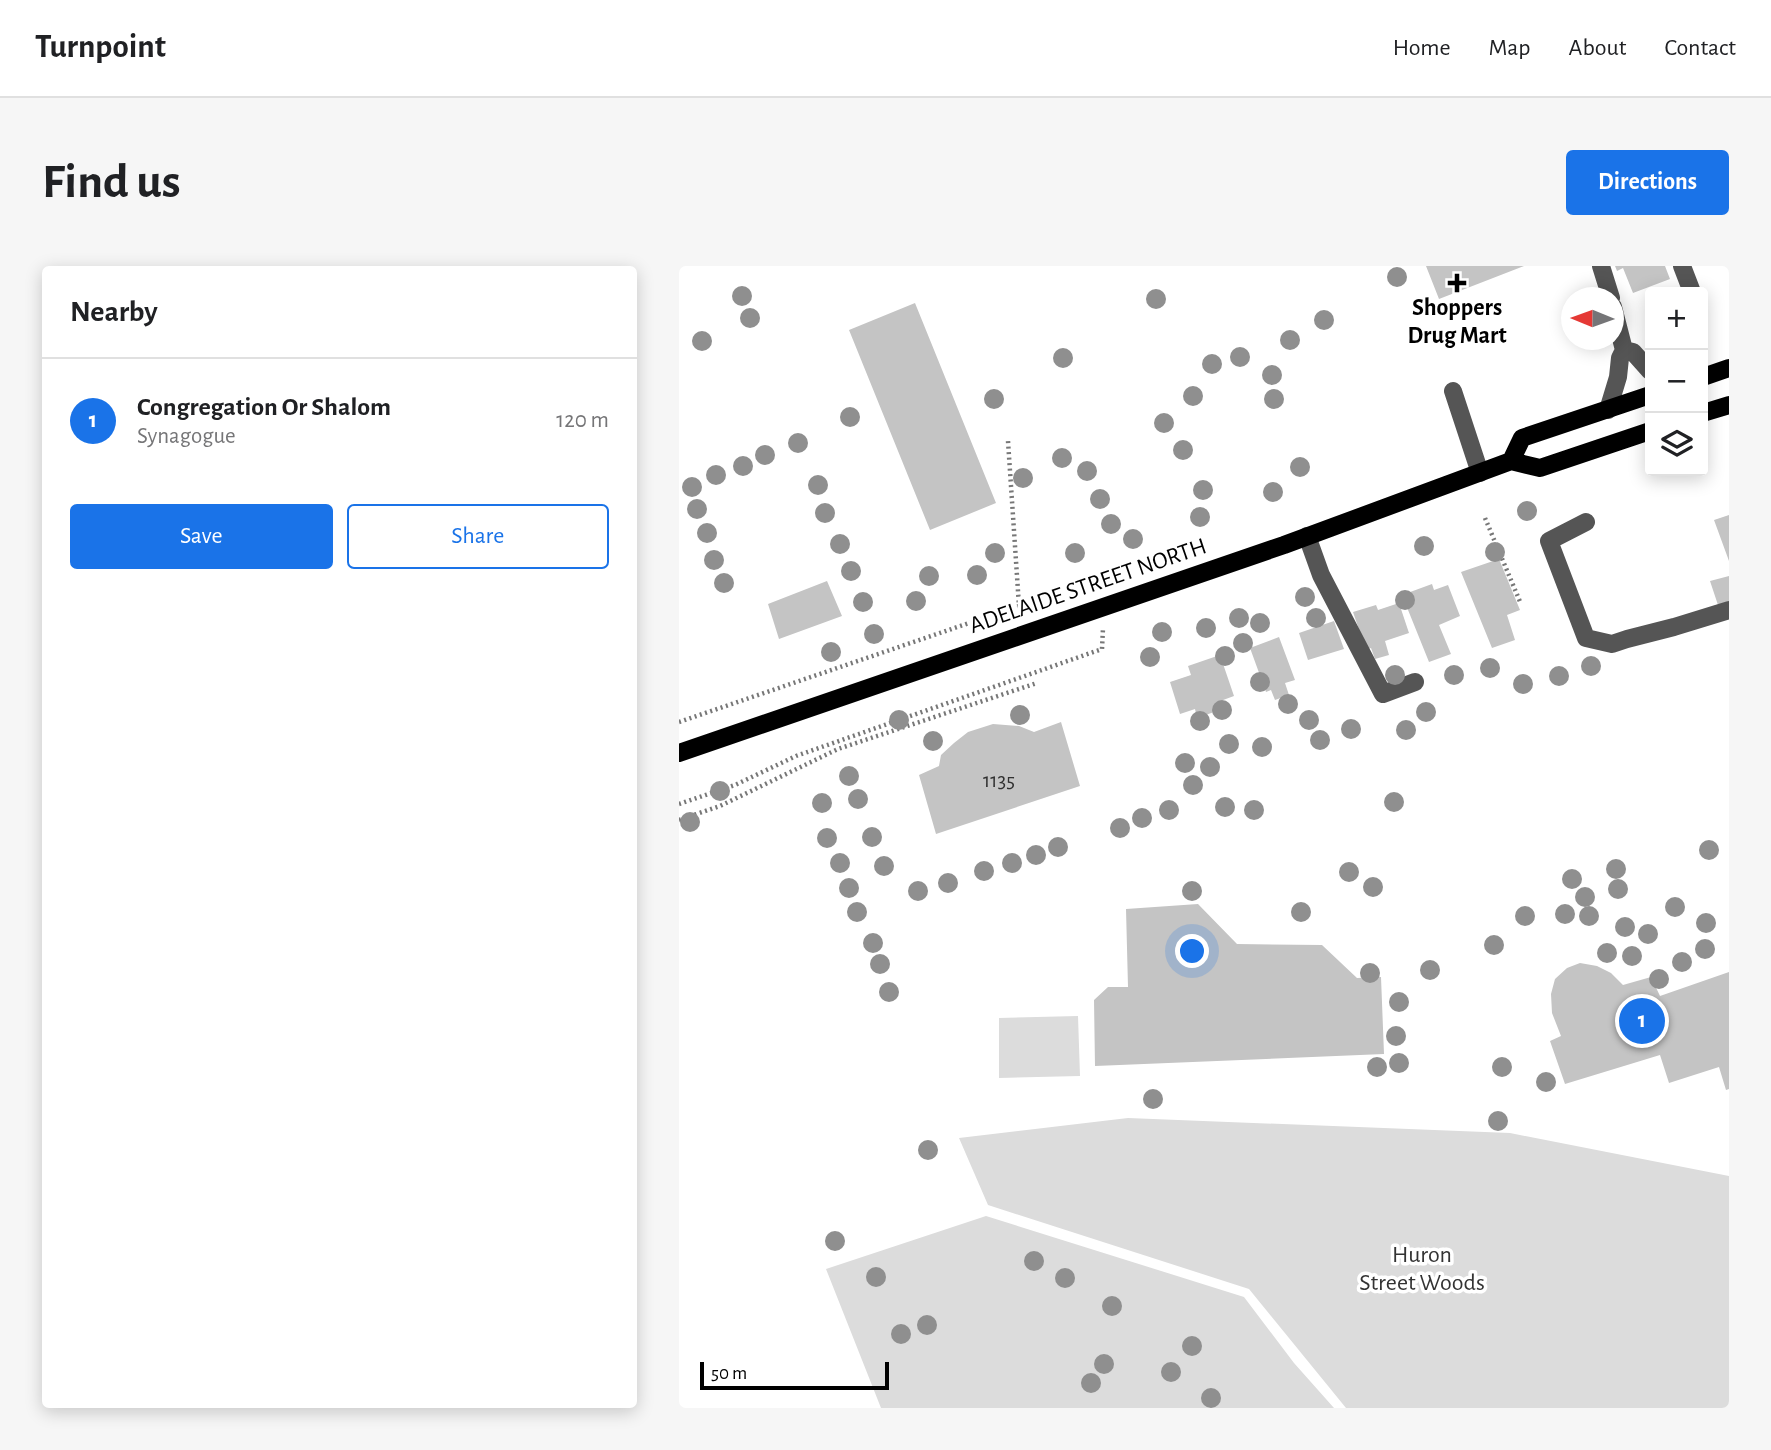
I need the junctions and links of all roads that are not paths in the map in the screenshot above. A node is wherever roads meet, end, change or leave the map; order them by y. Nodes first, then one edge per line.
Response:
1 (1601, 266) edge
2 (1682, 266) edge
3 (1608, 287) edge
4 (1690, 287) edge
5 (1624, 349) edge
6 (1624, 350) edge
7 (1645, 365) edge
8 (1729, 368) edge
9 (1708, 375) edge
10 (1453, 391) dead end
11 (1645, 397) edge
12 (1729, 405) edge
13 (1608, 410) junction
14 (1706, 413) edge
15 (1645, 433) edge
16 (1511, 461) junction
17 (1480, 472) junction
18 (1586, 522) dead end
19 (1307, 536) junction
20 (1729, 610) edge
21 (1415, 682) dead end
22 (679, 753) edge

1 - 3 lane
2 - 4 lane
5 - 7 lane
6 - 13 lane
8 - 9 main road
10 - 17 lane
11 - 13 main road
12 - 14 main road
13 - 16 main road
15 - 16 main road, ADELAIDE STREET NORTH
16 - 17 main road, ADELAIDE STREET NORTH
17 - 19 main road, ADELAIDE STREET NORTH
18 - 20 lane
19 - 21 lane
19 - 22 main road, ADELAIDE STREET NORTH

